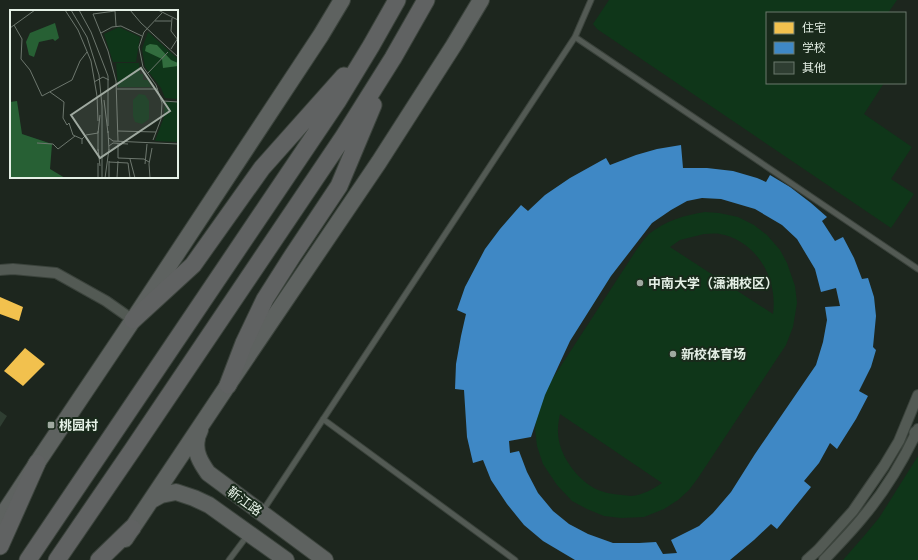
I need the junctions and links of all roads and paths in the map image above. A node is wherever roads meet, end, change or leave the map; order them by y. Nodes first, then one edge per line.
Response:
1 (342, 0) edge
2 (397, 0) edge
3 (426, 0) edge
4 (481, 0) edge
5 (591, 0) edge
6 (575, 38) junction
7 (371, 46) junction
8 (393, 58) junction
9 (918, 268) edge
10 (0, 270) edge
11 (133, 320) junction
12 (228, 384) junction
13 (918, 395) edge
14 (323, 419) junction
15 (202, 424) junction
16 (917, 432) edge
17 (37, 463) junction
18 (152, 500) junction
19 (262, 512) junction
20 (0, 519) edge
21 (132, 528) junction
22 (248, 533) junction
23 (0, 546) edge
24 (28, 560) edge
25 (58, 560) edge
26 (99, 560) edge
27 (111, 560) edge
28 (229, 560) edge
29 (286, 560) edge
30 (325, 560) edge
31 (515, 560) edge
32 (807, 560) edge
33 (824, 560) edge

1 - 11 main road
2 - 7 highway
3 - 8 highway
4 - 12 main road
5 - 6 lane
6 - 9 lane
6 - 14 lane
7 - 11 highway
7 - 24 highway
8 - 12 highway
8 - 25 highway
10 - 11 street
11 - 17 main road
12 - 15 main road
13 - 32 street
14 - 19 lane
14 - 31 lane
15 - 18 main road
15 - 19 main road, 靳江路
16 - 33 street
17 - 20 main road
17 - 23 highway
18 - 21 main road
18 - 22 main road, 靳江路
19 - 30 main road, 靳江路
21 - 26 highway
21 - 27 main road
22 - 28 lane
22 - 29 main road, 靳江路

